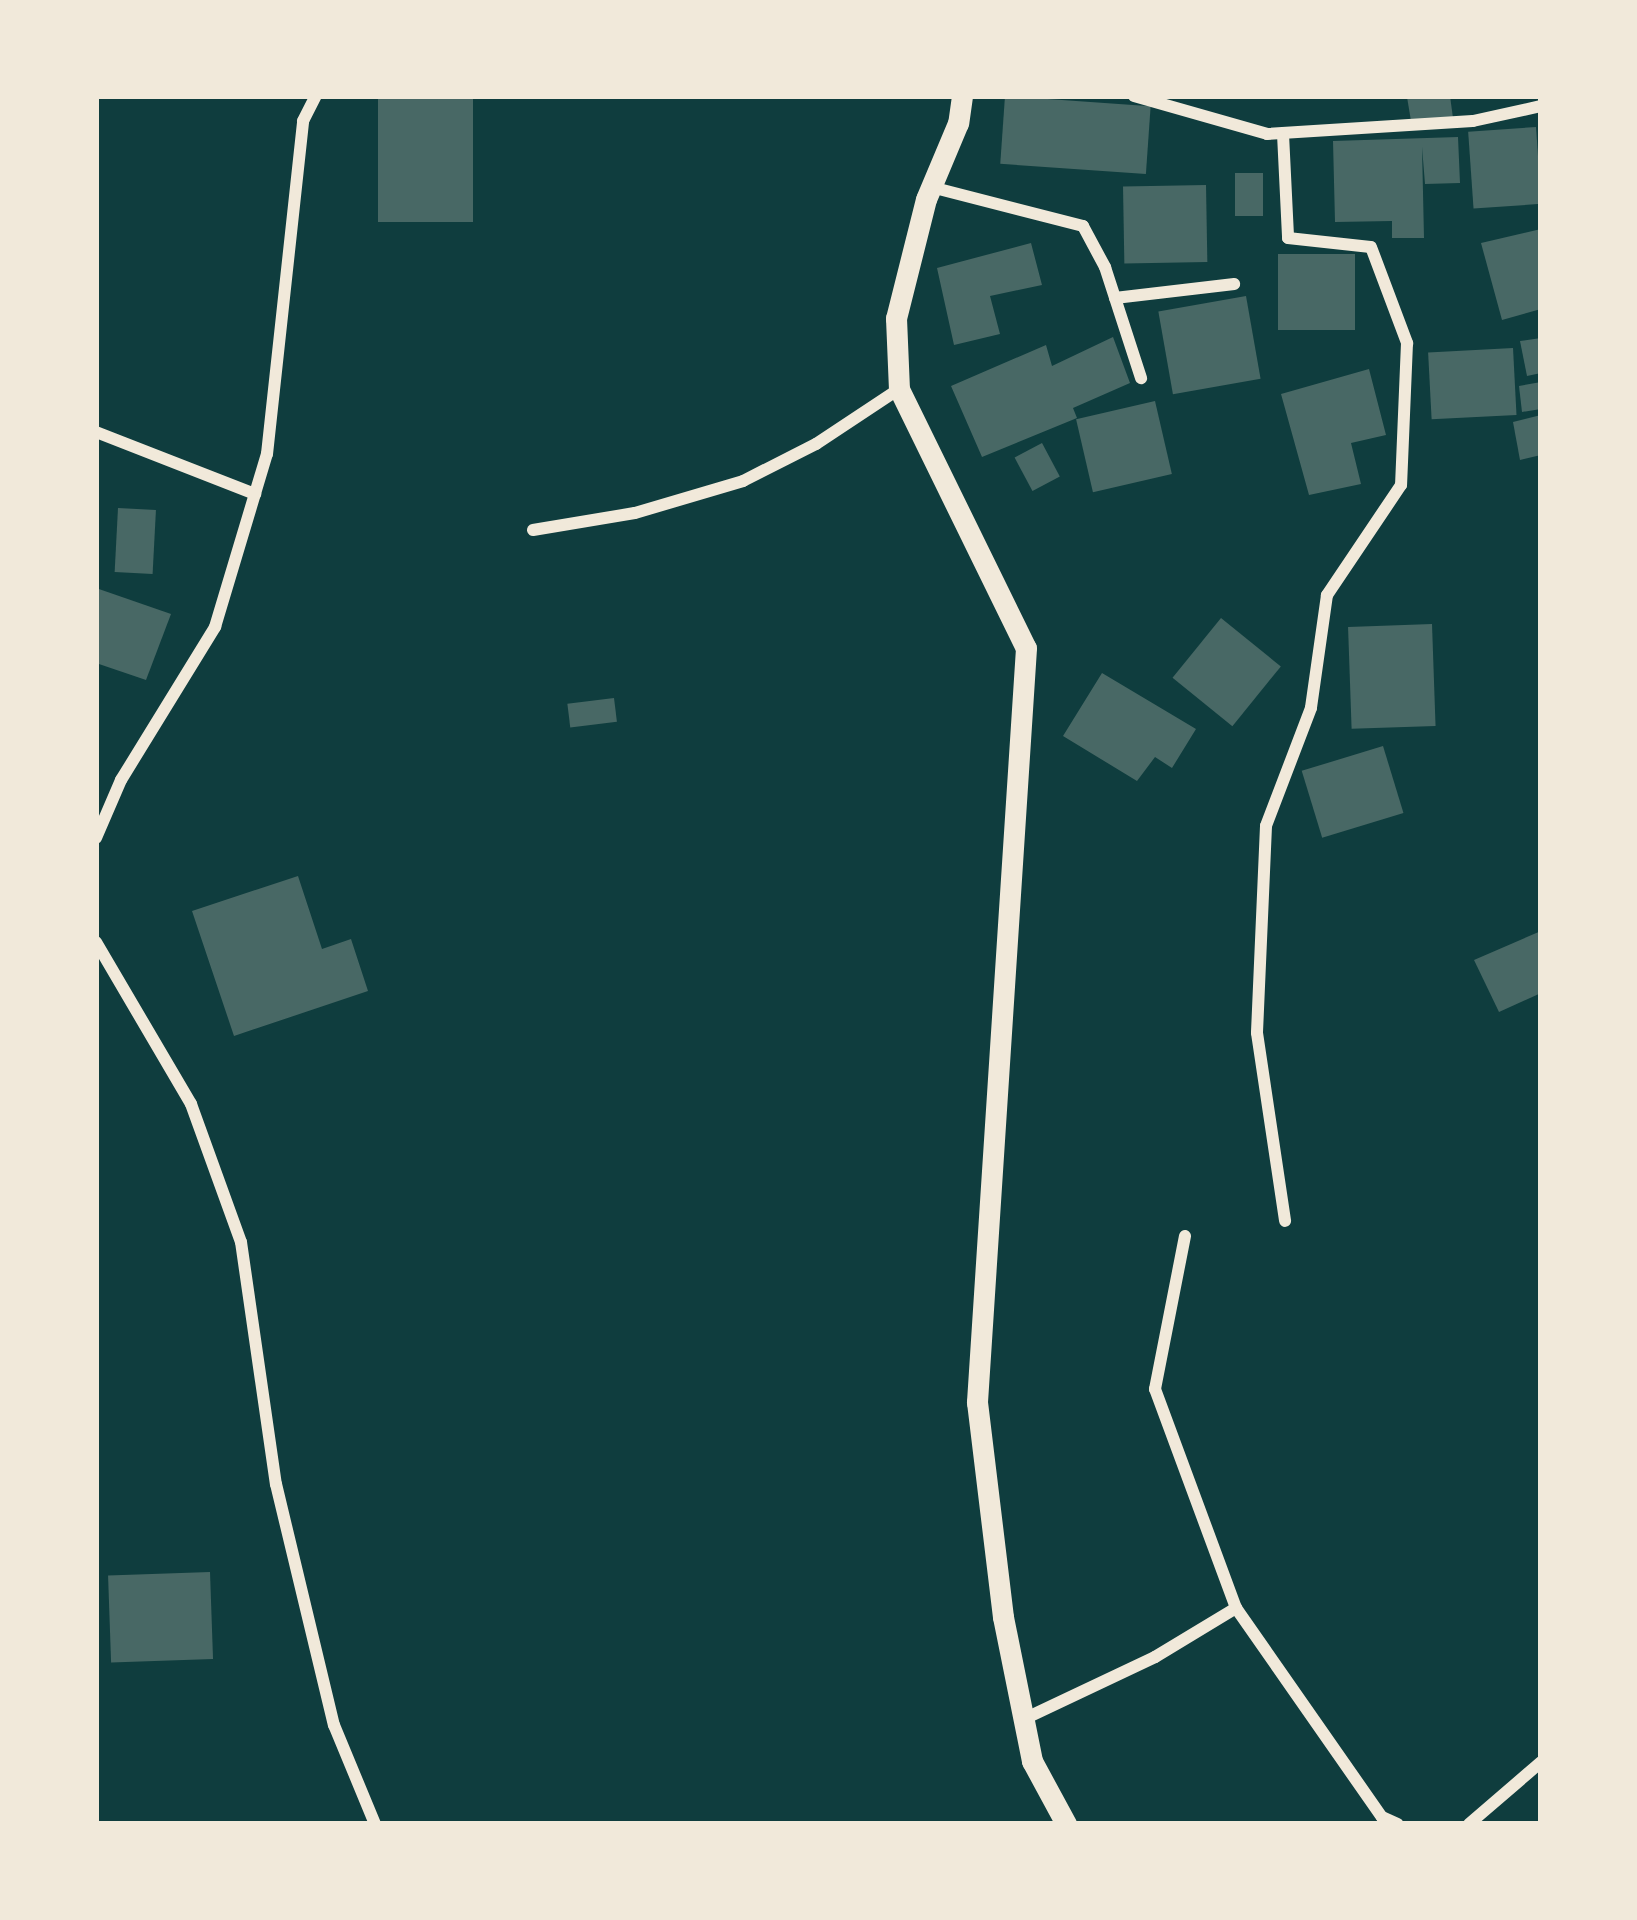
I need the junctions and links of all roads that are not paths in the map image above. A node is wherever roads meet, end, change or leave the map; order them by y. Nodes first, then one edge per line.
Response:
1 (316, 96) edge
2 (962, 96) edge
3 (1134, 96) edge
4 (1541, 106) edge
5 (1283, 134) junction
6 (931, 187) junction
7 (1234, 284) dead end
8 (1115, 298) junction
9 (1142, 378) dead end
10 (898, 389) junction
11 (96, 432) edge
12 (255, 494) junction
13 (533, 530) dead end
14 (96, 838) edge
15 (96, 942) edge
16 (1286, 1221) dead end
17 (1185, 1236) dead end
18 (1236, 1608) junction
19 (1024, 1719) junction
20 (1541, 1762) edge
21 (375, 1824) edge
22 (1066, 1824) edge
23 (1398, 1824) edge
24 (1469, 1824) edge

1 - 12 street
2 - 6 street
3 - 5 street
4 - 5 street
5 - 16 street
6 - 8 street
6 - 10 street
7 - 8 street
8 - 9 street
10 - 13 street
10 - 19 street
11 - 12 street
12 - 14 street
15 - 21 street
17 - 18 street
18 - 19 street
18 - 23 street
19 - 22 street
20 - 24 street

